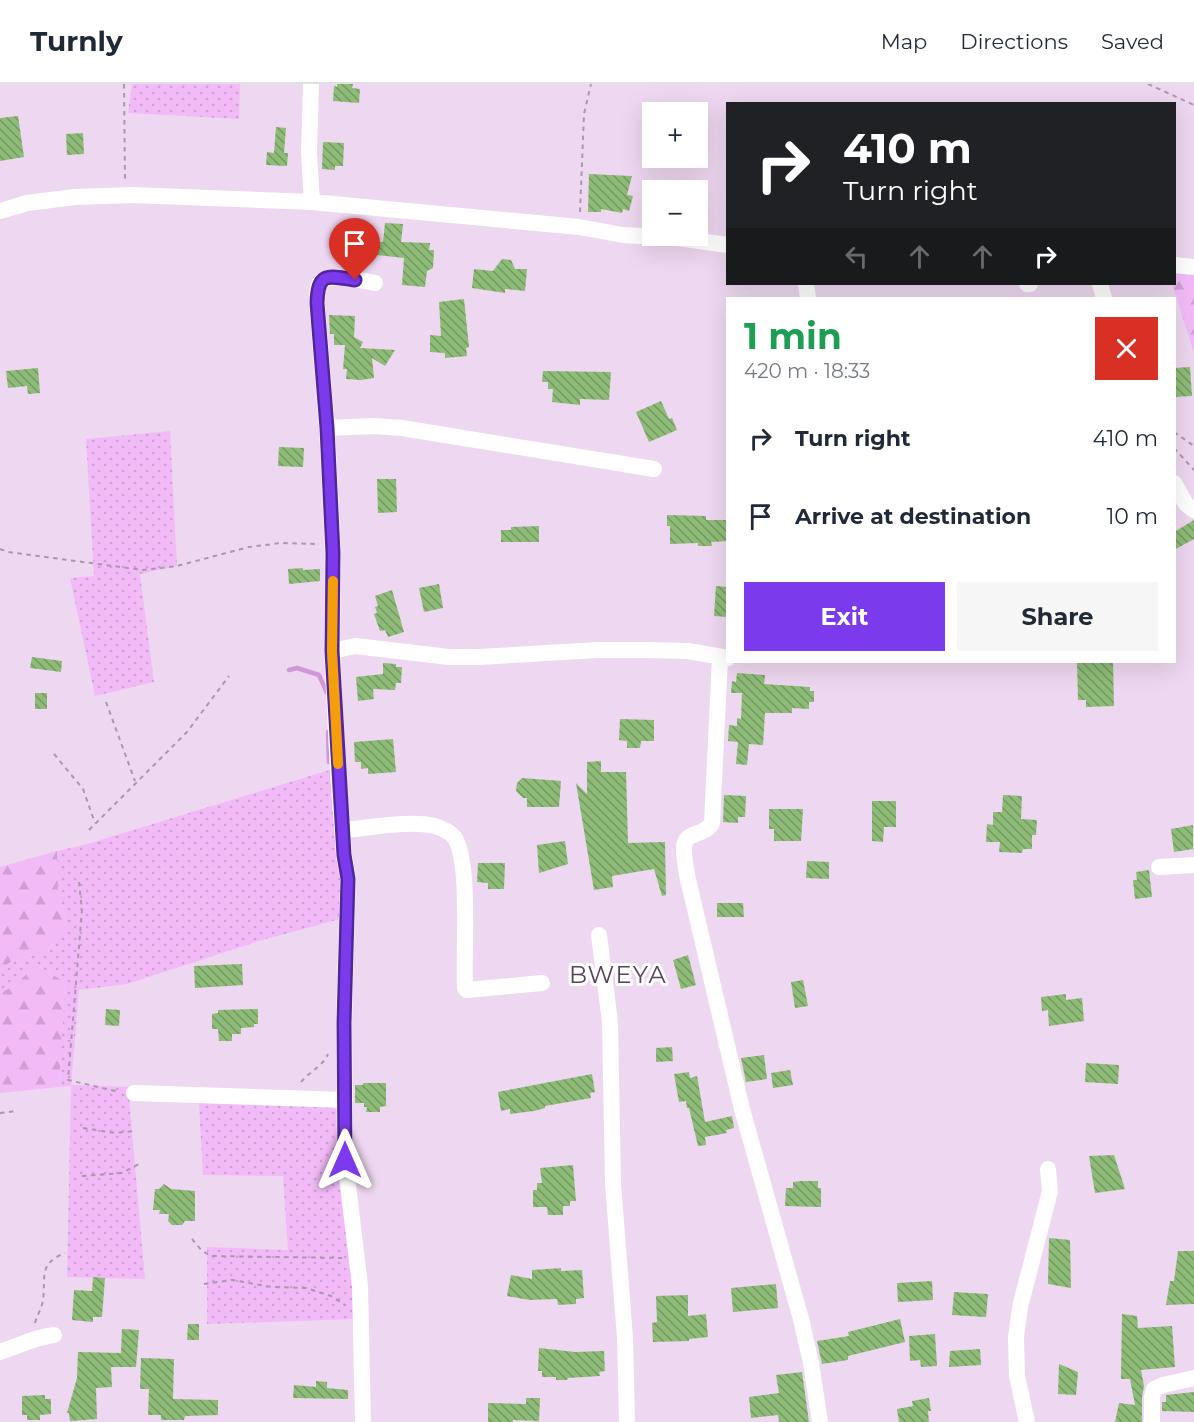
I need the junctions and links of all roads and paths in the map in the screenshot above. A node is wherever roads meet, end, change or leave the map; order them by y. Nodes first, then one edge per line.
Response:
1 (124, 84) edge
2 (311, 84) edge
3 (591, 84) edge
4 (1148, 84) edge
5 (1194, 105) edge
6 (125, 195) junction
7 (312, 202) junction
8 (0, 211) edge
9 (579, 227) junction
10 (726, 245) edge
11 (1176, 265) edge
12 (1194, 267) edge
13 (375, 283) dead end
14 (327, 428) junction
15 (1176, 433) edge
16 (1194, 446) edge
17 (1176, 450) edge
18 (654, 469) dead end
19 (1194, 470) edge
20 (1176, 486) edge
21 (1194, 510) edge
22 (333, 544) junction
23 (0, 549) edge
24 (332, 651) junction
25 (724, 658) edge
26 (229, 676) dead end
27 (106, 702) dead end
28 (54, 754) dead end
29 (135, 782) junction
30 (95, 823) junction
31 (89, 830) dead end
32 (343, 830) junction
33 (1194, 865) edge
34 (1159, 867) dead end
35 (79, 882) dead end
36 (599, 935) dead end
37 (543, 983) dead end
38 (330, 1051) dead end
39 (134, 1094) joint
40 (288, 1098) junction
41 (345, 1100) junction
42 (16, 1111) dead end
43 (0, 1113) edge
44 (83, 1128) dead end
45 (134, 1131) dead end
46 (139, 1164) dead end
47 (1048, 1169) dead end
48 (82, 1176) dead end
49 (192, 1239) dead end
50 (65, 1253) dead end
51 (357, 1258) junction
52 (204, 1284) dead end
53 (360, 1314) junction
54 (54, 1335) dead end
55 (27, 1342) junction
56 (0, 1352) edge
57 (1194, 1378) edge
58 (363, 1422) edge
59 (627, 1422) edge
60 (820, 1422) edge
61 (1027, 1422) edge
62 (1152, 1422) edge

1 - 6 path
2 - 7 street
3 - 9 path
4 - 5 path
6 - 7 street
6 - 8 street
7 - 9 street
9 - 10 street
11 - 12 street
13 - 14 street
14 - 18 street
14 - 22 street
15 - 16 path
17 - 19 path
20 - 21 street
22 - 23 path
22 - 24 street
24 - 25 street
24 - 32 street
25 - 60 street
26 - 29 path
27 - 29 path
28 - 30 path
29 - 30 path
30 - 31 path
32 - 37 street
32 - 41 street
33 - 34 street
35 - 39 path
36 - 59 street
38 - 40 path
39 - 40 street
40 - 41 street
41 - 51 street
42 - 43 path
44 - 45 path
46 - 48 path
47 - 61 street
49 - 51 path
50 - 55 path
51 - 53 street
52 - 53 path
53 - 58 street
54 - 55 street
55 - 56 street
57 - 62 street

